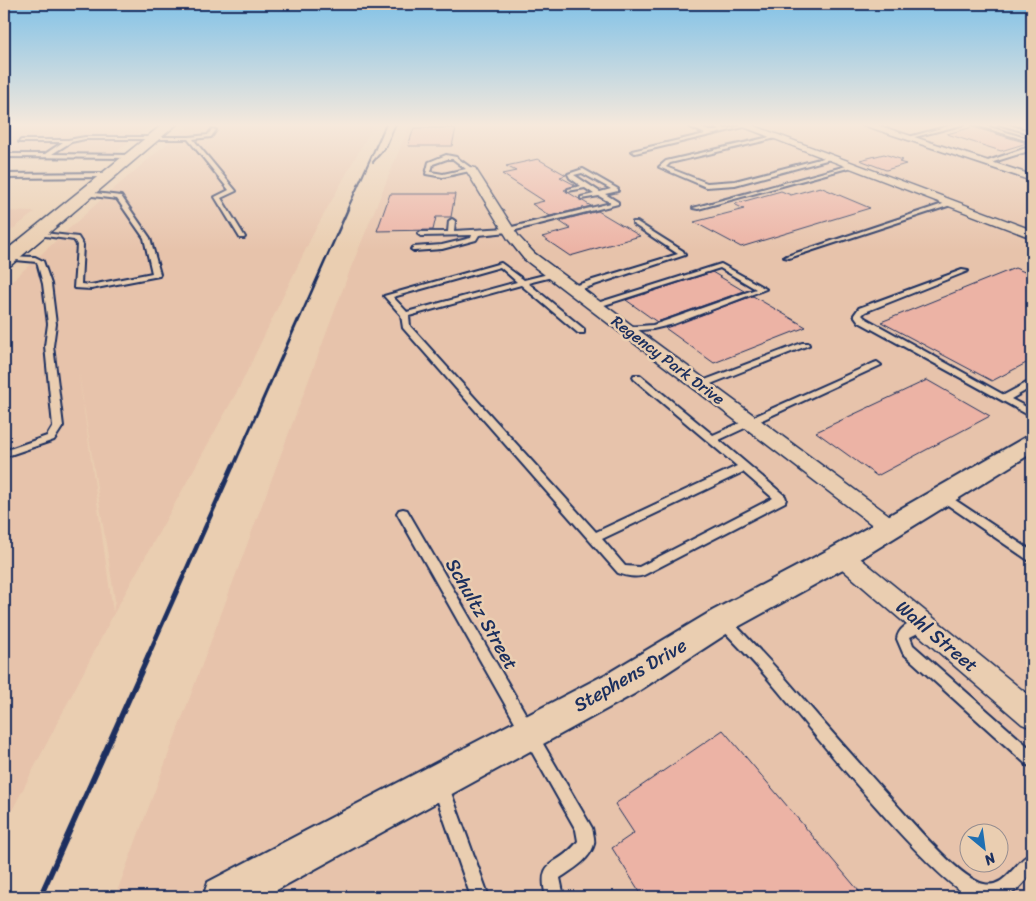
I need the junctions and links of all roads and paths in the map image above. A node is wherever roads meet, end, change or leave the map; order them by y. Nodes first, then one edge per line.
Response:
1 (119, 166) edge
2 (212, 166) edge
3 (429, 166) edge
4 (465, 166) edge
5 (662, 166) edge
6 (800, 166) edge
7 (852, 166) joint
8 (995, 166) edge
9 (471, 170) junction
10 (108, 175) junction
11 (4, 176) edge
12 (1032, 178) edge
13 (587, 186) junction
14 (570, 190) dead end
15 (86, 194) junction
16 (600, 194) junction
17 (583, 198) dead end
18 (952, 204) junction
19 (696, 208) dead end
20 (452, 221) dead end
21 (635, 223) dead end
22 (508, 230) junction
23 (38, 233) junction
24 (476, 233) junction
25 (421, 234) dead end
26 (451, 234) junction
27 (1032, 234) edge
28 (242, 237) dead end
29 (414, 249) dead end
30 (787, 257) dead end
31 (5, 259) edge
32 (964, 271) dead end
33 (553, 274) junction
34 (522, 282) junction
35 (573, 289) junction
36 (595, 305) junction
37 (405, 315) junction
38 (627, 329) junction
39 (581, 331) dead end
40 (804, 345) dead end
41 (876, 365) dead end
42 (637, 377) dead end
43 (1032, 383) edge
44 (700, 384) junction
45 (1004, 399) junction
46 (1032, 414) edge
47 (750, 422) junction
48 (712, 439) junction
49 (1029, 448) edge
50 (4, 454) edge
51 (744, 467) junction
52 (943, 496) junction
53 (403, 513) dead end
54 (890, 527) junction
55 (594, 538) junction
56 (842, 556) junction
57 (1032, 557) edge
58 (723, 620) junction
59 (923, 624) junction
60 (1032, 715) edge
61 (528, 733) junction
62 (1032, 760) edge
63 (438, 781) junction
64 (1032, 861) edge
65 (223, 897) edge
66 (480, 897) edge
67 (555, 897) edge

1 - 10 main road
2 - 28 lane
3 - 9 lane
4 - 9 lane
5 - 6 lane
7 - 18 street
7 - 19 lane
8 - 12 street
9 - 22 street, Regency Park Drive
10 - 11 lane
10 - 15 main road
13 - 14 lane
13 - 16 lane
13 - 16 lane
15 - 23 main road
15 - 23 lane
16 - 17 lane
16 - 22 lane
18 - 27 street
18 - 30 lane
20 - 26 lane
21 - 35 lane
22 - 24 lane
22 - 33 street, Regency Park Drive
23 - 31 main road
24 - 26 lane
24 - 29 lane
25 - 26 lane
31 - 50 lane
32 - 45 lane
33 - 34 lane
33 - 35 street, Regency Park Drive
34 - 37 lane
34 - 37 lane
34 - 39 lane
35 - 36 street, Regency Park Drive
36 - 38 street, Regency Park Drive
36 - 38 lane
37 - 55 lane
38 - 44 street, Regency Park Drive
40 - 44 lane
41 - 47 lane
42 - 48 lane
43 - 45 lane
44 - 47 street, Regency Park Drive
45 - 46 lane
47 - 48 lane
47 - 54 street, Regency Park Drive
48 - 51 lane
49 - 52 street, Stephens Drive
51 - 55 lane
51 - 55 lane
52 - 54 street, Stephens Drive
52 - 57 lane
53 - 61 lane, Schultz Street
54 - 56 street, Stephens Drive
56 - 58 street, Stephens Drive
56 - 59 street, Wahl Street
58 - 61 street, Stephens Drive
58 - 64 lane
59 - 60 street, Wahl Street
59 - 62 lane
61 - 63 street, Stephens Drive
61 - 67 lane, Schultz Street
63 - 65 street, Stephens Drive
63 - 66 lane

